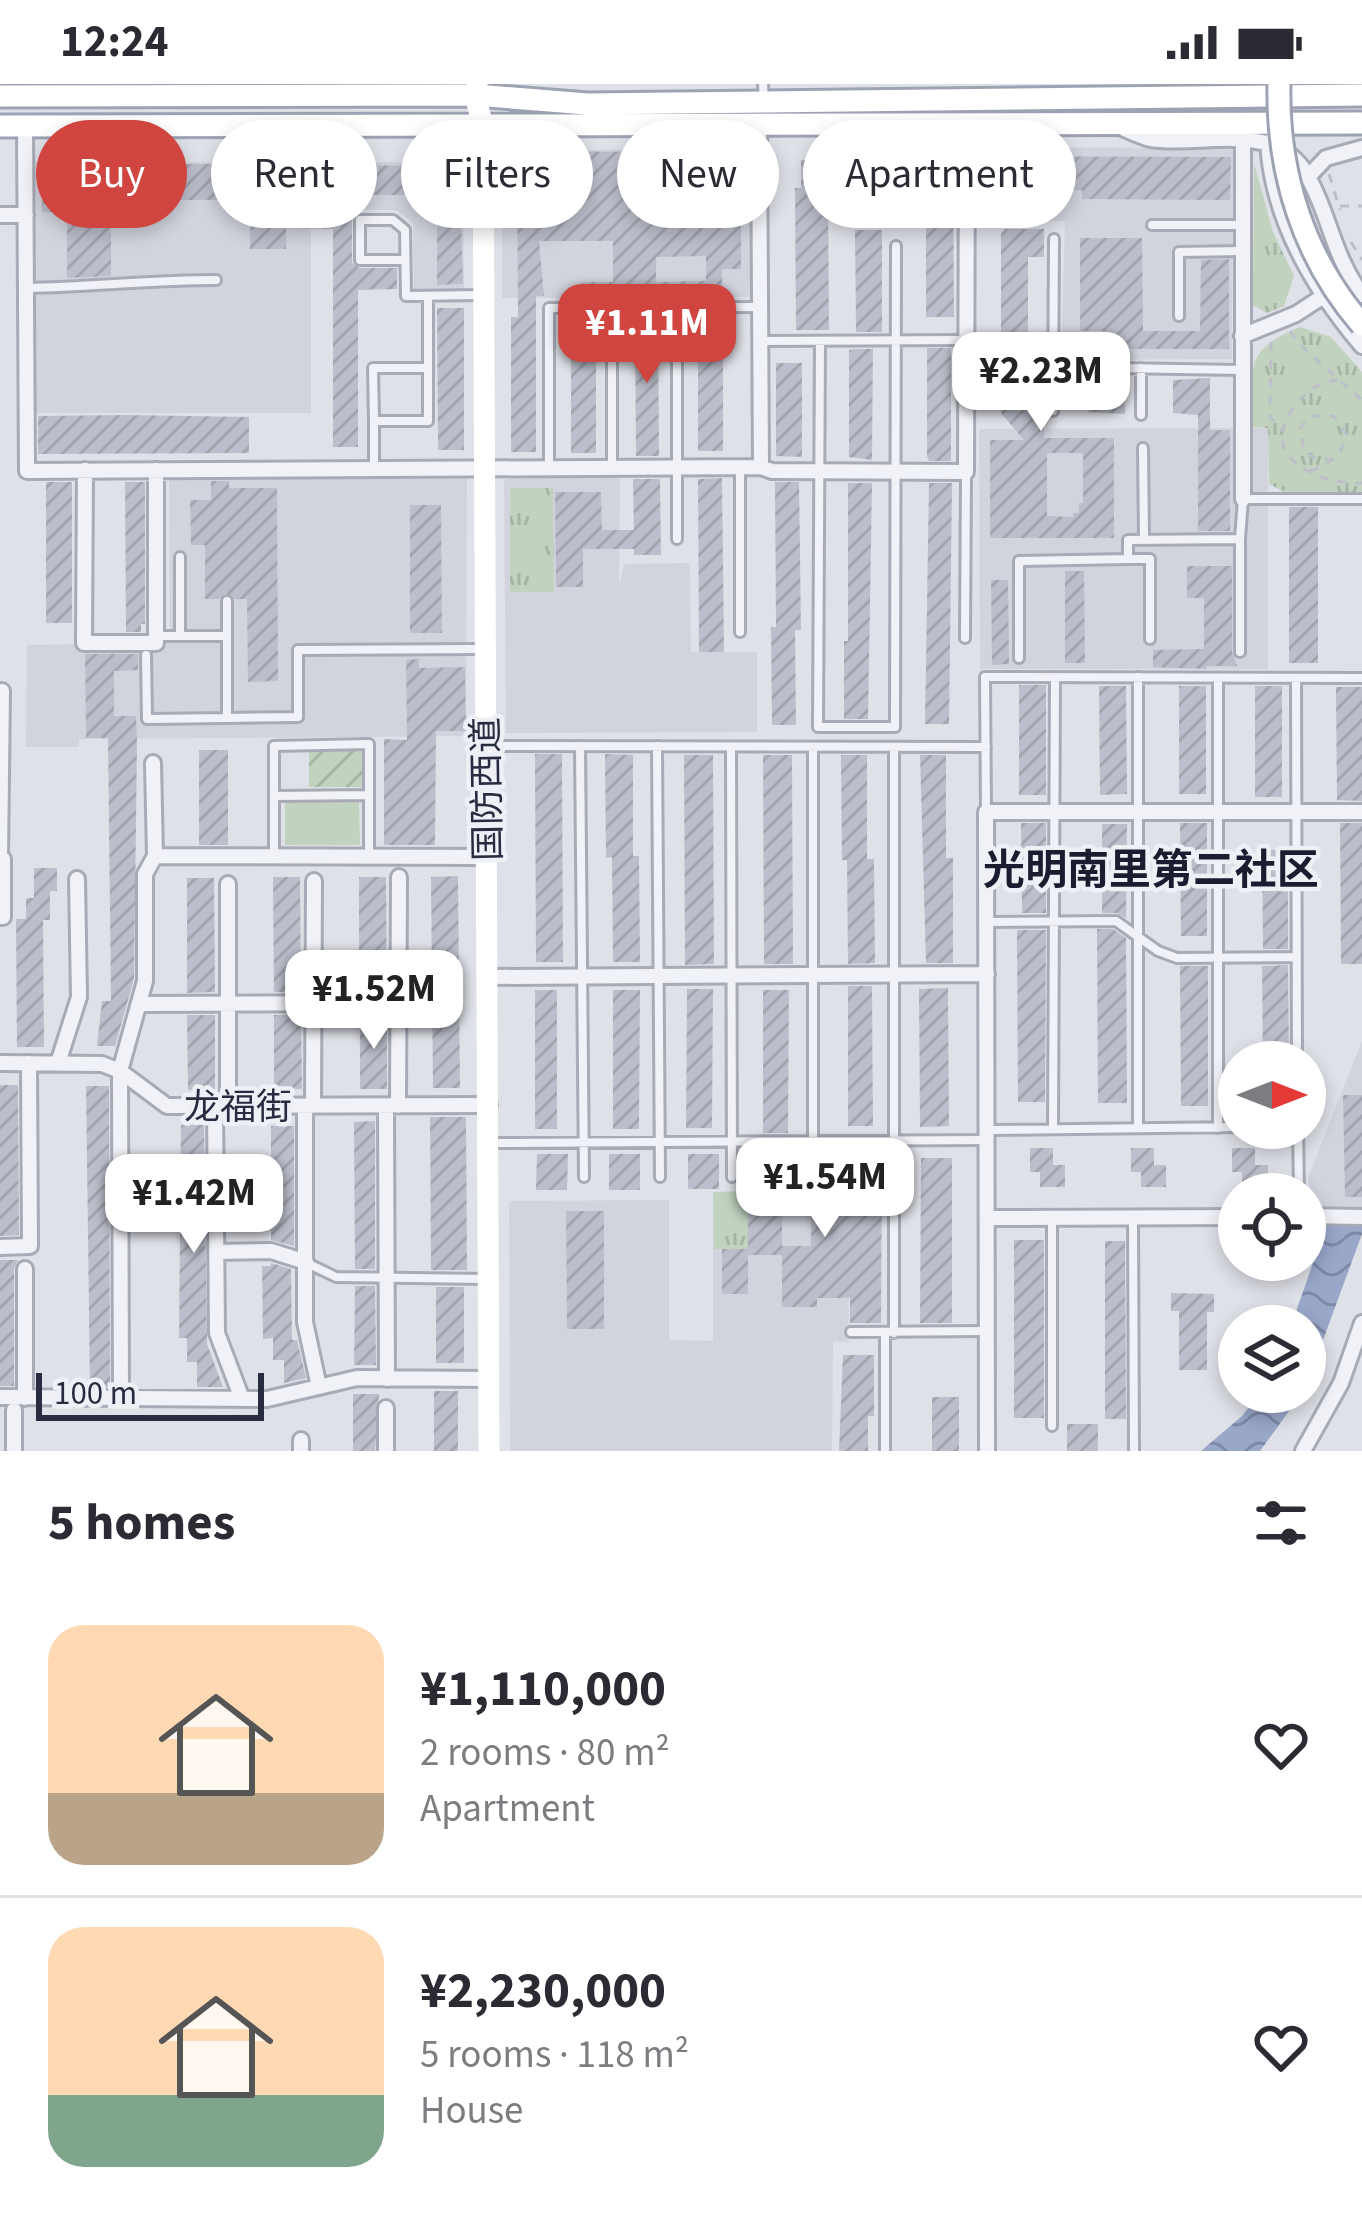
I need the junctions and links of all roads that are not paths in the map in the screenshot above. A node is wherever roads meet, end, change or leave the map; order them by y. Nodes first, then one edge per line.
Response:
1 (569, 84) edge
2 (1269, 87) edge
3 (103, 89) edge
4 (1303, 89) edge
5 (75, 90) edge
6 (319, 90) edge
7 (486, 90) edge
8 (1075, 91) edge
9 (1136, 91) edge
10 (807, 93) edge
11 (620, 94) edge
12 (1362, 95) edge
13 (0, 96) edge
14 (762, 103) edge
15 (587, 104) junction
16 (484, 120) edge
17 (556, 120) edge
18 (936, 120) edge
19 (1362, 123) edge
20 (1076, 124) edge
21 (1112, 124) junction
22 (25, 126) junction
23 (401, 126) edge
24 (0, 127) edge
25 (1270, 134) junction
26 (1243, 138) junction
27 (1362, 148) edge
28 (1308, 177) junction
29 (0, 215) edge
30 (26, 215) junction
31 (1153, 225) dead end
32 (1243, 225) junction
33 (483, 228) edge
34 (967, 228) edge
35 (1054, 239) dead end
36 (896, 246) dead end
37 (1243, 251) junction
38 (405, 260) junction
39 (216, 280) dead end
40 (26, 288) junction
41 (483, 295) junction
42 (1362, 295) edge
43 (428, 296) junction
44 (1322, 297) junction
45 (677, 307) junction
46 (760, 307) junction
47 (612, 308) junction
48 (1180, 316) dead end
49 (1362, 325) edge
50 (1242, 336) junction
51 (896, 340) junction
52 (967, 340) junction
53 (760, 341) junction
54 (820, 341) junction
55 (1362, 346) edge
56 (1053, 367) junction
57 (428, 368) junction
58 (1141, 368) junction
59 (1243, 370) junction
60 (1053, 411) dead end
61 (1141, 415) dead end
62 (374, 421) junction
63 (1143, 448) dead end
64 (677, 467) junction
65 (740, 467) junction
66 (761, 467) junction
67 (483, 468) junction
68 (549, 468) junction
69 (612, 468) junction
70 (374, 469) junction
71 (85, 470) junction
72 (155, 470) junction
73 (821, 471) junction
74 (895, 471) junction
75 (966, 472) junction
76 (1243, 500) junction
77 (1362, 500) edge
78 (677, 539) dead end
79 (1144, 539) junction
80 (1240, 539) junction
81 (179, 557) dead end
82 (1128, 559) junction
83 (227, 601) dead end
84 (740, 632) dead end
85 (157, 636) junction
86 (179, 637) junction
87 (227, 637) junction
88 (965, 638) dead end
89 (1150, 639) dead end
90 (484, 649) junction
91 (1240, 652) dead end
92 (146, 655) dead end
93 (1019, 658) dead end
94 (1055, 677) junction
95 (1138, 677) junction
96 (1218, 678) junction
97 (1296, 678) junction
98 (1362, 678) edge
99 (2, 691) edge
100 (227, 718) junction
101 (485, 746) junction
102 (580, 746) junction
103 (657, 746) junction
104 (731, 747) junction
105 (813, 747) junction
106 (893, 747) junction
107 (986, 747) junction
108 (153, 763) dead end
109 (369, 795) junction
110 (274, 796) junction
111 (986, 812) junction
112 (1054, 812) junction
113 (1138, 812) junction
114 (1218, 812) junction
115 (1297, 812) junction
116 (1362, 812) edge
117 (155, 856) junction
118 (274, 856) junction
119 (369, 856) junction
120 (486, 857) junction
121 (1, 859) edge
122 (399, 877) dead end
123 (77, 879) dead end
124 (314, 881) dead end
125 (228, 884) dead end
126 (0, 917) edge
127 (987, 922) junction
128 (1054, 922) junction
129 (1138, 937) junction
130 (1218, 957) junction
131 (1297, 957) junction
132 (987, 974) junction
133 (814, 975) junction
134 (893, 975) junction
135 (583, 976) junction
136 (659, 976) junction
137 (732, 976) junction
138 (488, 977) junction
139 (399, 1003) junction
140 (140, 1004) junction
141 (227, 1004) junction
142 (314, 1004) junction
143 (1218, 1041) edge
144 (1297, 1041) edge
145 (0, 1063) edge
146 (28, 1063) junction
147 (58, 1063) junction
148 (120, 1071) junction
149 (489, 1105) junction
150 (221, 1106) junction
151 (309, 1106) junction
152 (392, 1106) junction
153 (1138, 1128) junction
154 (1218, 1128) edge
155 (1052, 1129) junction
156 (988, 1135) junction
157 (814, 1141) junction
158 (893, 1141) junction
159 (660, 1142) junction
160 (732, 1142) junction
161 (489, 1143) junction
162 (584, 1143) junction
163 (584, 1177) dead end
164 (660, 1177) dead end
165 (732, 1177) dead end
166 (813, 1177) dead end
167 (1218, 1216) edge
168 (1326, 1216) edge
169 (988, 1217) junction
170 (1052, 1217) junction
171 (1133, 1217) junction
172 (1362, 1217) edge
173 (0, 1246) edge
174 (216, 1252) junction
175 (306, 1262) junction
176 (25, 1269) dead end
177 (387, 1278) junction
178 (489, 1279) junction
179 (1362, 1323) edge
180 (988, 1331) junction
181 (850, 1332) dead end
182 (889, 1333) junction
183 (1358, 1344) edge
184 (387, 1378) junction
185 (488, 1379) junction
186 (319, 1387) junction
187 (0, 1397) edge
188 (25, 1397) junction
189 (121, 1398) junction
190 (242, 1399) junction
191 (386, 1408) dead end
192 (14, 1410) dead end
193 (1052, 1426) dead end
194 (14, 1451) edge
195 (386, 1451) edge
196 (488, 1451) edge
197 (885, 1451) edge
198 (987, 1451) edge
199 (1134, 1451) edge
200 (1303, 1451) edge

1 - 15 street
2 - 4 main road
2 - 9 main road
2 - 49 main road, bridge
3 - 5 main road
3 - 6 main road
4 - 12 main road
4 - 25 street
5 - 13 main road
6 - 7 main road
7 - 15 main road
7 - 16 main road, 国防西道
8 - 9 main road
8 - 10 main road
10 - 14 main road
11 - 14 main road
11 - 15 main road
14 - 17 main road
14 - 18 main road
14 - 46 street
19 - 25 main road
20 - 21 main road
21 - 25 main road
21 - 26 street
22 - 23 main road
22 - 24 main road
22 - 30 street
25 - 26 street
25 - 28 street
25 - 44 street
26 - 32 street
27 - 28 street
28 - 42 street
29 - 30 street
30 - 40 street
31 - 32 lane
32 - 37 street
33 - 41 main road, 国防西道
34 - 52 street
35 - 56 lane
36 - 51 lane
37 - 48 lane
37 - 50 street
38 - 38 lane
38 - 43 lane
39 - 40 lane
40 - 71 street
41 - 43 lane
41 - 67 main road, 国防西道
43 - 57 lane
44 - 50 street
44 - 55 street
45 - 46 lane
45 - 47 lane
45 - 64 lane
46 - 53 street
47 - 68 lane
47 - 69 lane
50 - 59 street
51 - 52 lane
51 - 54 lane
51 - 74 lane
52 - 75 street
53 - 54 lane
53 - 66 street
54 - 73 lane
56 - 58 lane
56 - 60 lane
57 - 62 lane
57 - 62 lane
58 - 59 lane
58 - 61 lane
59 - 76 street
62 - 70 lane
63 - 79 lane
64 - 65 street
64 - 69 street
64 - 78 lane
65 - 66 street
65 - 84 lane
66 - 73 street
67 - 68 street
67 - 70 street
67 - 90 main road, 国防西道
68 - 69 street
70 - 72 street
71 - 72 street
71 - 85 street
72 - 85 street
73 - 74 street
73 - 74 lane
74 - 75 street
75 - 88 lane
76 - 77 lane
76 - 80 lane
79 - 80 lane
79 - 82 lane
80 - 91 lane
81 - 86 lane
82 - 89 lane
82 - 93 lane
83 - 87 lane
85 - 86 lane
86 - 87 lane
87 - 100 lane
90 - 100 lane
90 - 101 main road, 国防西道
92 - 100 lane
94 - 95 lane
94 - 107 lane
94 - 112 lane
95 - 96 lane
95 - 113 lane
96 - 97 lane
96 - 114 lane
97 - 98 lane
97 - 115 lane
99 - 121 street
101 - 102 lane
101 - 120 main road, 国防西道
102 - 103 lane
102 - 135 lane
103 - 104 lane
103 - 136 lane
104 - 105 lane
104 - 137 lane
105 - 106 lane
105 - 133 lane
106 - 107 lane
106 - 134 lane
107 - 111 lane
108 - 117 street
109 - 110 lane
109 - 110 lane
109 - 119 lane
110 - 118 lane
111 - 112 street
111 - 127 street
112 - 113 street
112 - 128 lane
113 - 114 street
113 - 129 lane
114 - 115 street
114 - 130 lane
115 - 116 street
115 - 131 lane
117 - 118 street
117 - 140 street
118 - 119 street
119 - 120 street
120 - 138 main road, 国防西道
121 - 126 street
122 - 139 street
123 - 147 street
124 - 142 street
125 - 141 street
127 - 128 lane
127 - 132 street
128 - 129 lane
128 - 155 lane
129 - 130 lane
129 - 153 lane
130 - 131 lane
130 - 143 lane
131 - 144 lane
132 - 134 street
132 - 156 street
133 - 134 street
133 - 137 street
133 - 157 lane
134 - 158 lane
135 - 136 street
135 - 138 street
135 - 162 lane
136 - 137 street
136 - 159 lane
137 - 160 lane
138 - 149 main road, 国防西道
139 - 142 street
139 - 152 street
140 - 141 street
140 - 148 street
141 - 142 street
141 - 150 street
142 - 151 street
145 - 146 street, 龙福街
146 - 147 street, 龙福街
146 - 173 street
147 - 148 street, 龙福街
148 - 150 street, 龙福街
148 - 189 street
149 - 152 street, 龙福街
149 - 161 main road, 国防西道
150 - 151 street, 龙福街
150 - 174 street
151 - 152 street, 龙福街
151 - 175 street
152 - 177 street
153 - 154 lane
153 - 155 lane
155 - 156 lane
156 - 158 lane
156 - 169 street
157 - 158 lane
157 - 160 lane
157 - 166 lane
158 - 182 lane
159 - 160 lane
159 - 162 lane
159 - 164 lane
160 - 165 lane
161 - 162 lane
161 - 178 main road, 国防西道
162 - 163 lane
167 - 171 street
168 - 172 street
169 - 170 street
169 - 180 street
170 - 171 street
170 - 193 lane
171 - 199 lane
174 - 175 street
174 - 190 street
175 - 177 lane
175 - 186 street
176 - 188 street
177 - 178 lane
177 - 184 street
178 - 185 main road, 国防西道
179 - 183 street
180 - 182 lane
180 - 198 street
181 - 182 lane
182 - 197 lane
183 - 200 street
184 - 185 street
184 - 186 street
185 - 196 main road, 国防西道
186 - 190 street
187 - 188 street
188 - 189 street
189 - 190 street
191 - 195 street
192 - 194 street

